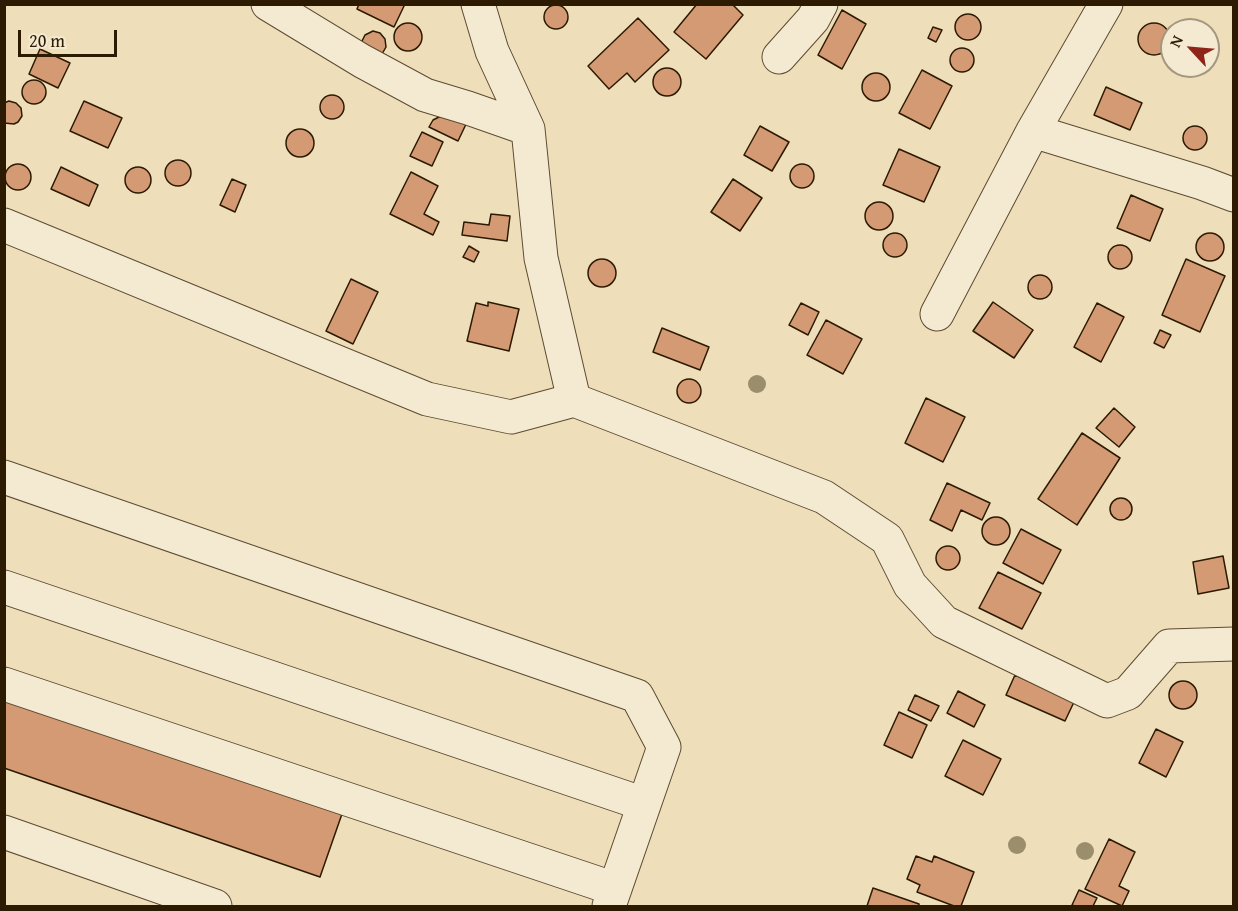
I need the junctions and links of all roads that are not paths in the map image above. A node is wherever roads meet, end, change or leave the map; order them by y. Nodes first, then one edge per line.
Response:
1 (268, 4) edge
2 (478, 4) edge
3 (821, 4) edge
4 (1106, 4) edge
5 (779, 57) dead end
6 (528, 129) junction
7 (1033, 131) junction
8 (1233, 195) edge
9 (4, 225) edge
10 (937, 314) dead end
11 (574, 400) junction
12 (4, 477) edge
13 (4, 587) edge
14 (1233, 644) edge
15 (4, 684) edge
16 (644, 804) junction
17 (4, 832) edge
18 (612, 898) edge
19 (214, 906) edge

1 - 6 street
2 - 6 street
3 - 5 street
4 - 7 street
6 - 11 street
7 - 8 street
7 - 10 street
9 - 11 street
11 - 14 street
12 - 16 street
13 - 16 street
15 - 18 street
16 - 18 street
17 - 19 street

